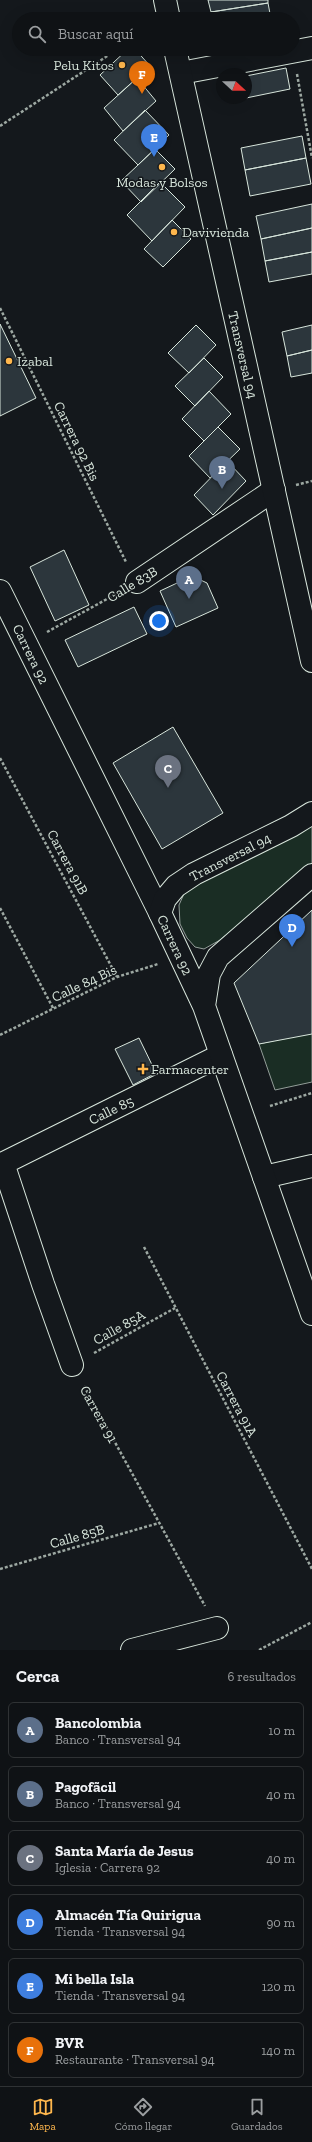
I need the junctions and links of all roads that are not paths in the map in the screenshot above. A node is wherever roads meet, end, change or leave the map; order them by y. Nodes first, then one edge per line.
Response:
1 (165, 0) edge
2 (168, 12) edge
3 (177, 56) edge
4 (271, 56) edge
5 (181, 73) junction
6 (284, 488) junction
7 (136, 582) road end
8 (0, 591) edge
9 (305, 601) edge
10 (312, 660) edge
11 (312, 813) edge
12 (312, 875) edge
13 (160, 913) junction
14 (204, 1006) junction
15 (221, 1056) junction
16 (2, 1164) edge
17 (312, 1166) edge
18 (264, 1178) junction
19 (312, 1314) edge
20 (72, 1365) road end
21 (217, 1628) road end
22 (132, 1650) edge

1 - 2 main road
3 - 5 main road, Transversal 94
4 - 5 main road
5 - 6 main road, Transversal 94
6 - 7 main road, Calle 83B
6 - 9 main road, Transversal 94
8 - 13 main road, Carrera 92
9 - 10 main road, Transversal 94
11 - 13 main road, Transversal 94
12 - 14 main road
13 - 14 main road, Carrera 92
14 - 15 main road, Carrera 92
15 - 16 main road, Calle 85
15 - 18 main road, Carrera 92
16 - 20 main road
17 - 18 main road
18 - 19 main road, Carrera 92
21 - 22 main road

